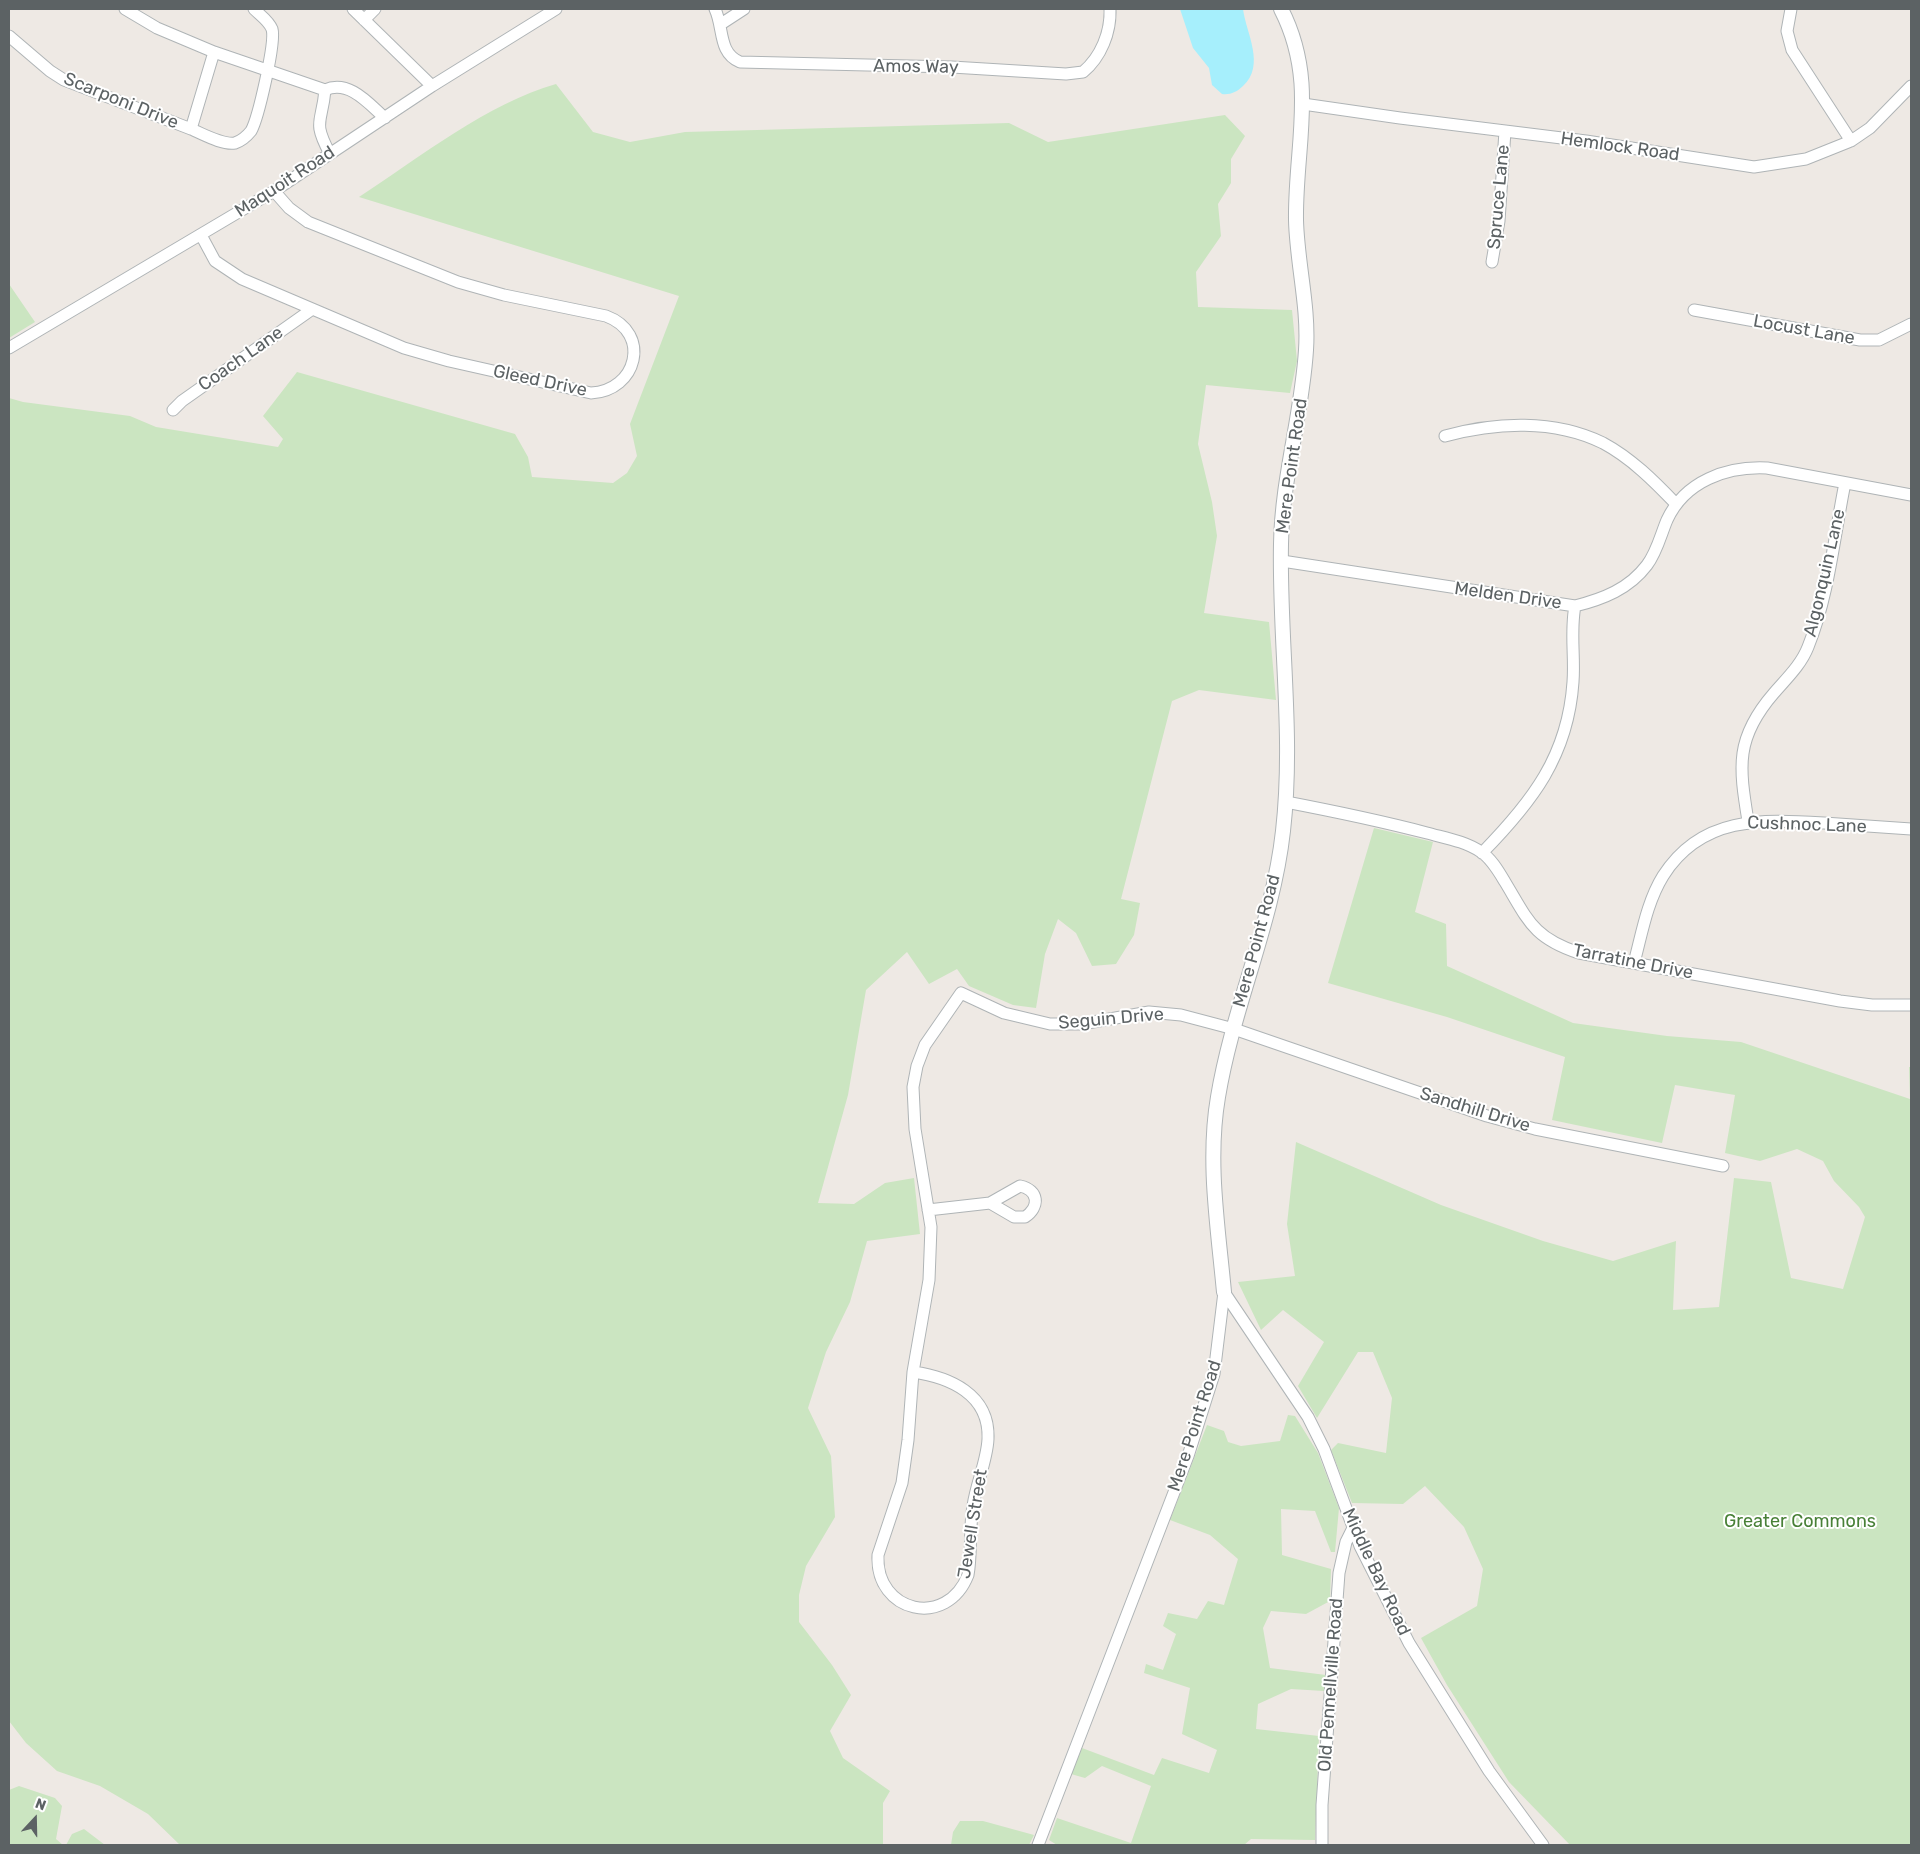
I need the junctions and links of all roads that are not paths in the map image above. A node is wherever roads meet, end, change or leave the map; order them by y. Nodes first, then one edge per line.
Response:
1 (125, 9) edge
2 (254, 9) edge
3 (353, 9) edge
4 (375, 9) edge
5 (556, 9) edge
6 (715, 9) edge
7 (744, 9) edge
8 (1110, 9) edge
9 (1281, 9) edge
10 (1791, 9) edge
11 (364, 20) junction
12 (721, 24) junction
13 (9, 36) edge
14 (214, 52) junction
15 (268, 69) junction
16 (432, 86) junction
17 (1911, 86) edge
18 (325, 90) junction
19 (1303, 104) junction
20 (385, 118) junction
21 (191, 129) junction
22 (1505, 131) junction
23 (1851, 141) junction
24 (330, 154) junction
25 (274, 191) junction
26 (201, 234) junction
27 (1492, 262) dead end
28 (311, 310) junction
29 (1694, 310) dead end
30 (1911, 324) edge
31 (9, 348) edge
32 (173, 410) dead end
33 (1445, 436) dead end
34 (1845, 483) junction
35 (1911, 495) edge
36 (1676, 504) junction
37 (1282, 562) junction
38 (1575, 606) junction
39 (1286, 802) junction
40 (1748, 821) junction
41 (1911, 829) edge
42 (1482, 853) junction
43 (1634, 963) junction
44 (961, 993) joint
45 (1911, 1005) edge
46 (1234, 1029) junction
47 (1723, 1166) dead end
48 (990, 1203) dead end
49 (928, 1210) junction
50 (1224, 1292) junction
51 (913, 1372) junction
52 (1353, 1528) junction
53 (1038, 1845) edge
54 (1322, 1845) edge
55 (1543, 1845) edge

1 - 14 street
2 - 15 street
3 - 11 street
4 - 11 street
5 - 16 street, Maquoit Road
6 - 12 street, Amos Way
7 - 12 street
8 - 12 street, Amos Way
9 - 19 street, Mere Point Road
10 - 23 street
11 - 16 street
13 - 21 street, Scarponi Drive
14 - 15 street
14 - 21 street, Scarponi Drive
15 - 18 street
15 - 21 street
16 - 20 street, Maquoit Road
17 - 23 street, Hemlock Road
18 - 20 street
18 - 24 street
19 - 22 street, Hemlock Road
19 - 37 street, Mere Point Road
20 - 24 street, Maquoit Road
22 - 23 street, Hemlock Road
22 - 27 street, Spruce Lane
24 - 25 street, Maquoit Road
25 - 26 street, Maquoit Road
25 - 28 street, Gleed Drive
26 - 28 street, Gleed Drive
26 - 31 street, Maquoit Road
28 - 32 street, Coach Lane
29 - 30 street, Locust Lane
33 - 36 street
34 - 35 street, Melden Drive
34 - 36 street, Melden Drive
34 - 40 street, Algonquin Lane
36 - 38 street, Melden Drive
37 - 38 street, Melden Drive
37 - 39 street, Mere Point Road
38 - 42 street
39 - 42 street, Tarratine Drive
39 - 46 street, Mere Point Road
40 - 41 street, Cushnoc Lane
40 - 43 street, Cushnoc Lane
42 - 43 street, Tarratine Drive
43 - 45 street, Tarratine Drive
44 - 46 street, Seguin Drive
44 - 49 street, Jewell Street
46 - 47 street, Sandhill Drive
46 - 50 street, Mere Point Road
48 - 49 street
49 - 51 street, Jewell Street
50 - 52 street, Middle Bay Road
50 - 53 street, Mere Point Road
51 - 51 street, Jewell Street
52 - 54 street, Old Pennellville Road
52 - 55 street, Middle Bay Road

